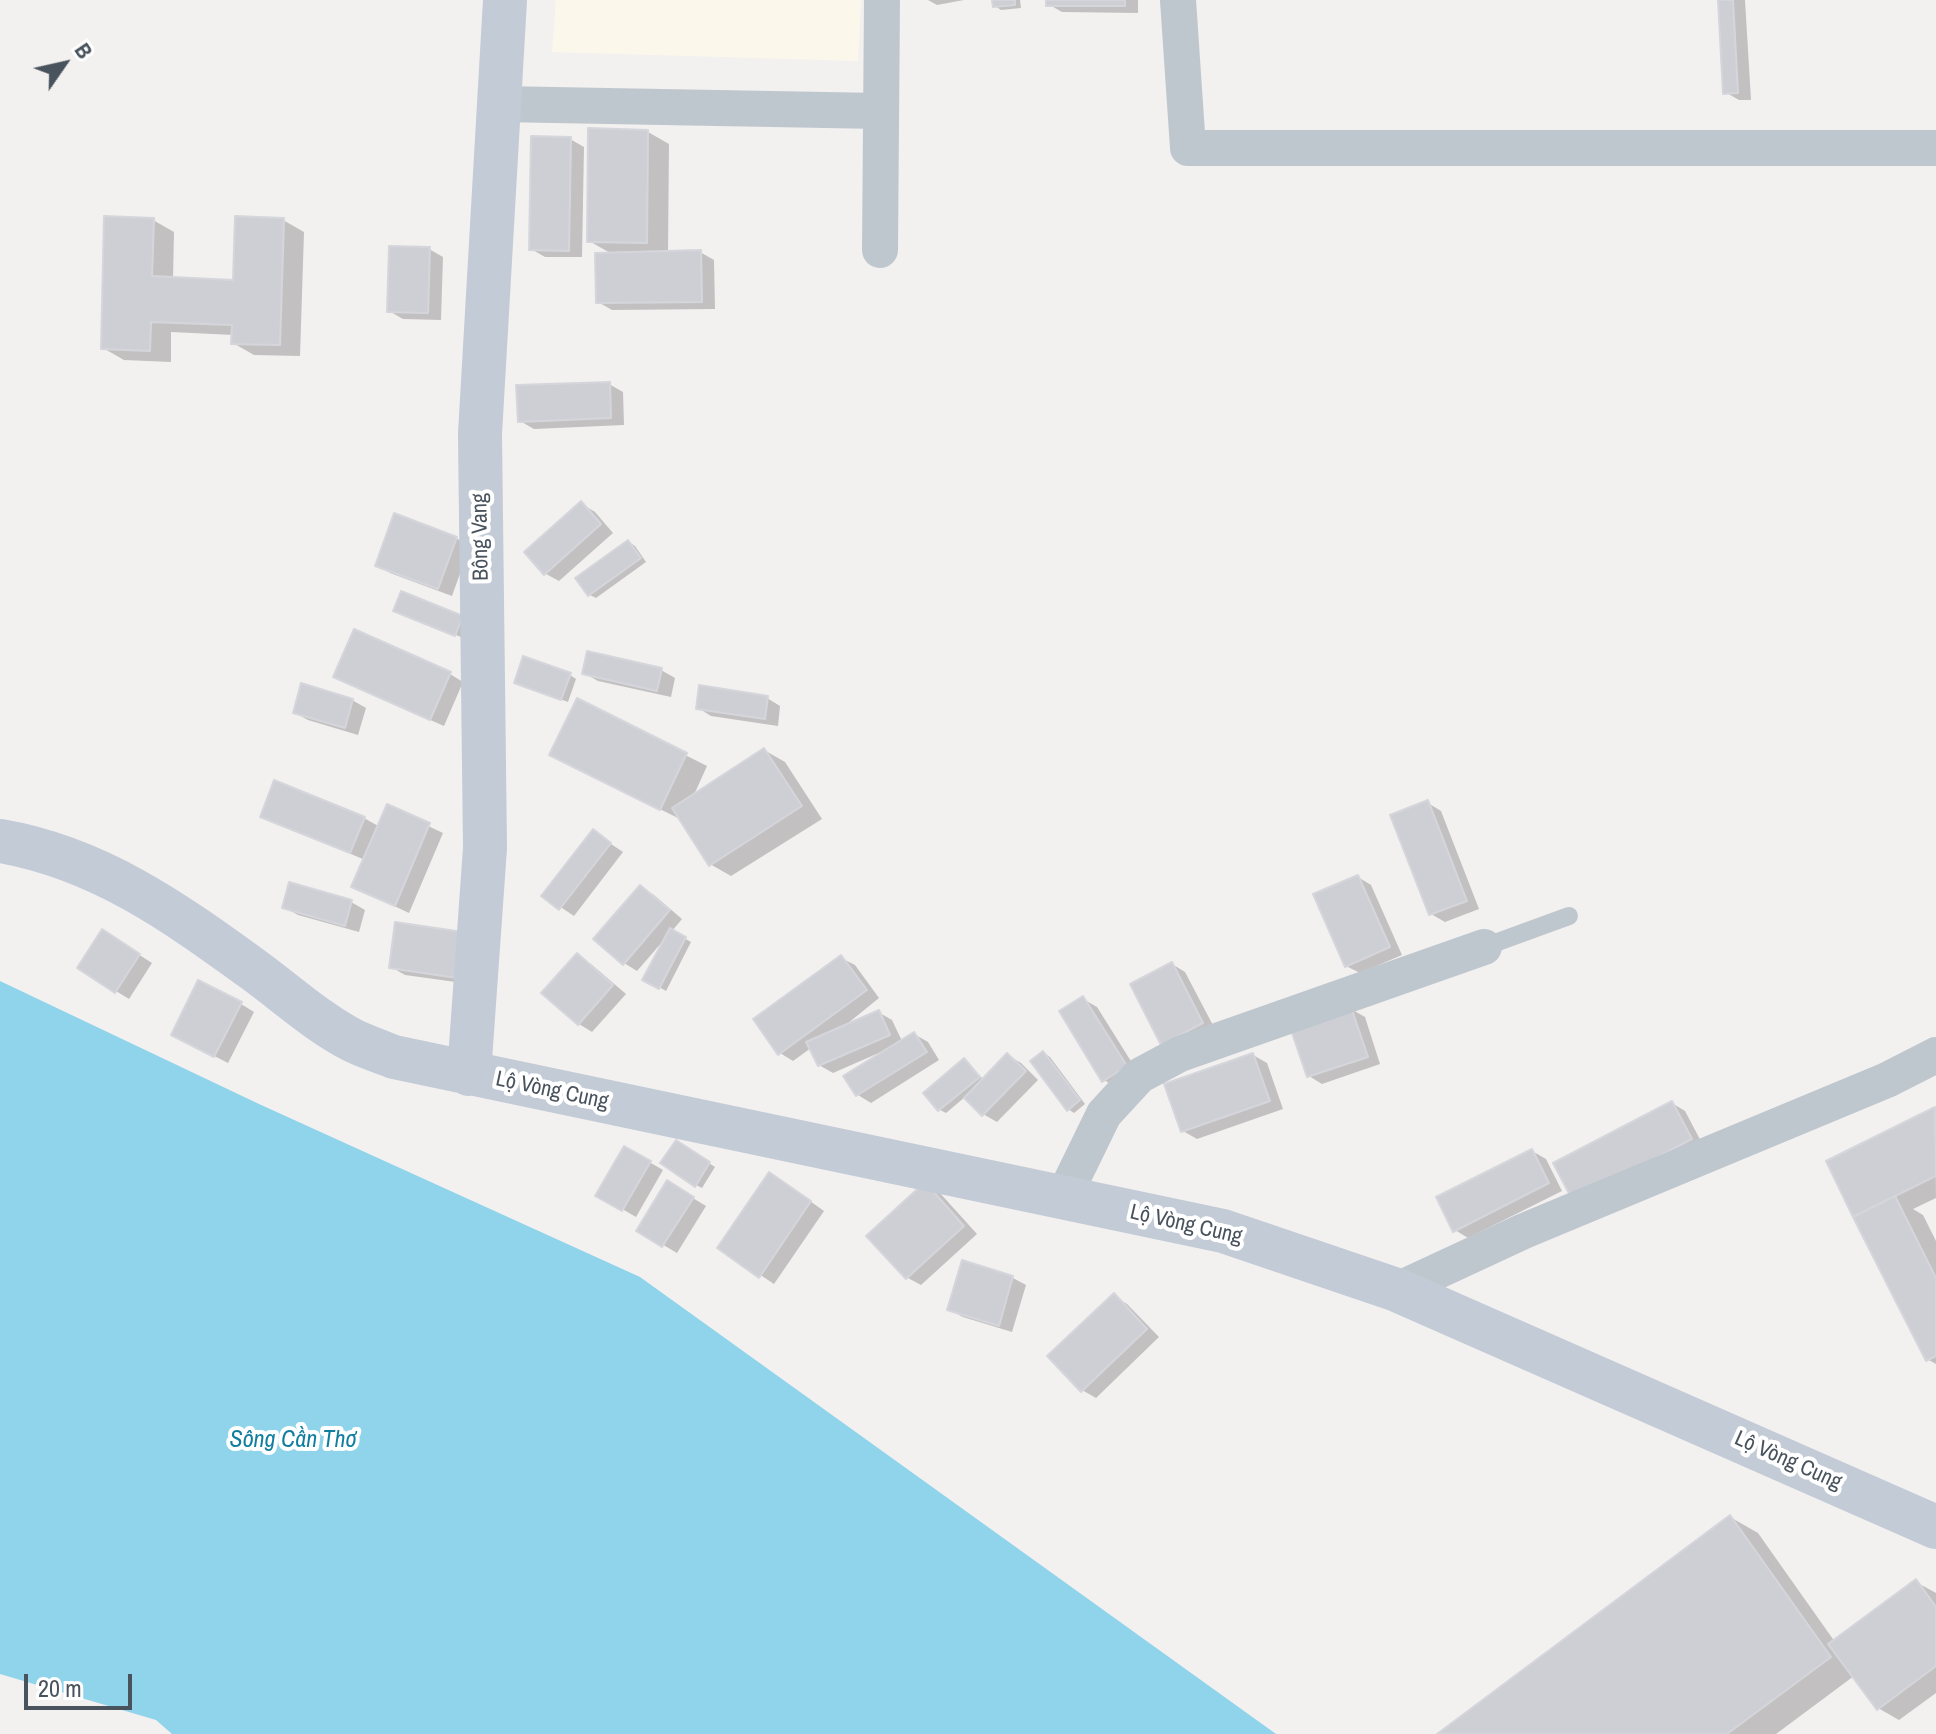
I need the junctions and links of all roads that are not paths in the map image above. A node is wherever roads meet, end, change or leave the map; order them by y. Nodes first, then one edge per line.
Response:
1 (505, 0) edge
2 (882, 0) edge
3 (1178, 0) edge
4 (499, 104) junction
5 (880, 111) junction
6 (1936, 148) edge
7 (880, 250) dead end
8 (0, 841) edge
9 (1569, 916) dead end
10 (1484, 947) joint
11 (1936, 1055) edge
12 (469, 1074) junction
13 (1063, 1198) junction
14 (1397, 1290) junction
15 (1936, 1527) edge

1 - 4 main road, Bông Vang
2 - 5 street
3 - 6 street
4 - 5 street
4 - 12 main road, Bông Vang
5 - 7 street
8 - 12 main road, Lộ Vòng Cung
9 - 10 lane
10 - 13 street
11 - 14 street
12 - 13 main road, Lộ Vòng Cung
13 - 14 main road, Lộ Vòng Cung
14 - 15 main road, Lộ Vòng Cung

